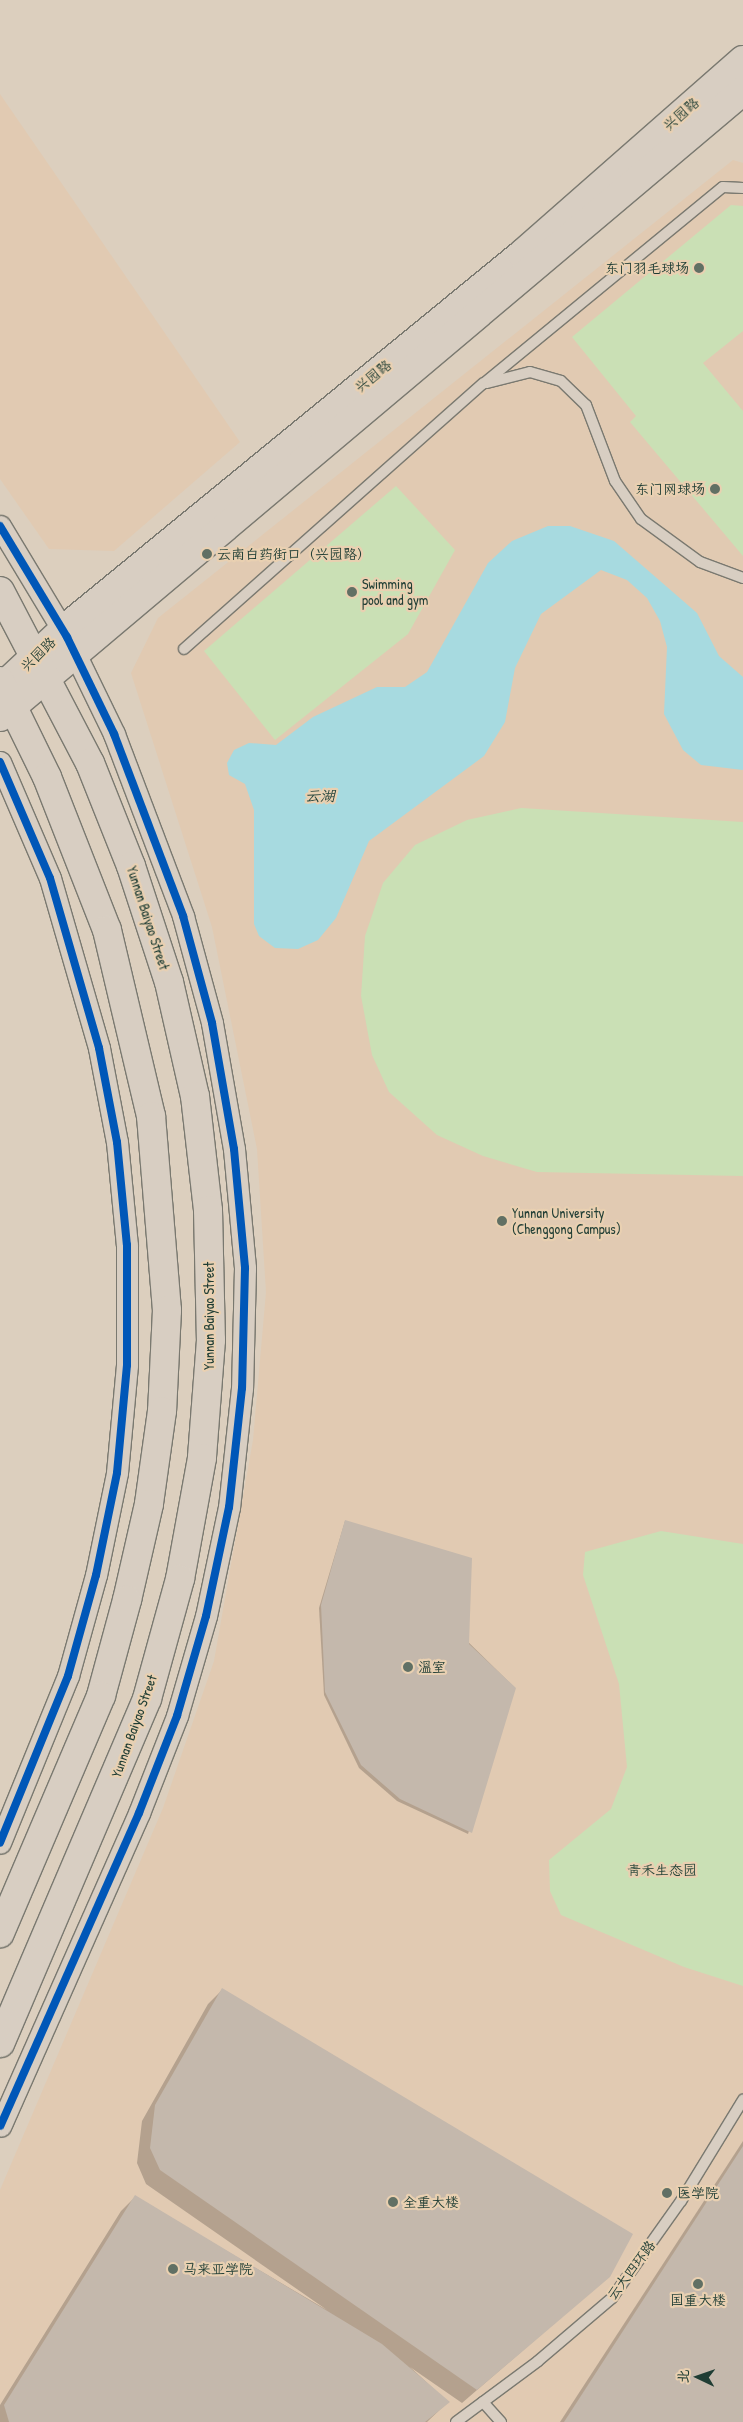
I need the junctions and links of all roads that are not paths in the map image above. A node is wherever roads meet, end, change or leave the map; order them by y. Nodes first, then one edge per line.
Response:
1 (743, 60) edge
2 (743, 91) edge
3 (743, 188) edge
4 (483, 384) junction
5 (0, 526) edge
6 (743, 578) edge
7 (0, 591) edge
8 (63, 630) junction
9 (184, 649) dead end
10 (75, 654) junction
11 (42, 667) junction
12 (3, 696) edge
13 (0, 762) edge
14 (0, 1843) edge
15 (0, 1933) edge
16 (0, 2043) edge
17 (743, 2100) edge
18 (0, 2126) edge
19 (483, 2402) junction
20 (456, 2422) edge
21 (501, 2422) edge

1 - 8 main road, 兴园路
2 - 10 main road, 兴园路
3 - 4 lane
4 - 6 lane
4 - 9 lane
5 - 8 street
7 - 11 main road, Yunnan Baiyao Street
8 - 10 street
8 - 11 main road, 兴园路
10 - 11 main road, 兴园路
10 - 18 street
11 - 12 main road, 兴园路
11 - 16 main road, Yunnan Baiyao Street
12 - 15 main road
13 - 14 street
17 - 19 lane, 云大四环路
19 - 20 lane, 云大四环路
19 - 21 lane

